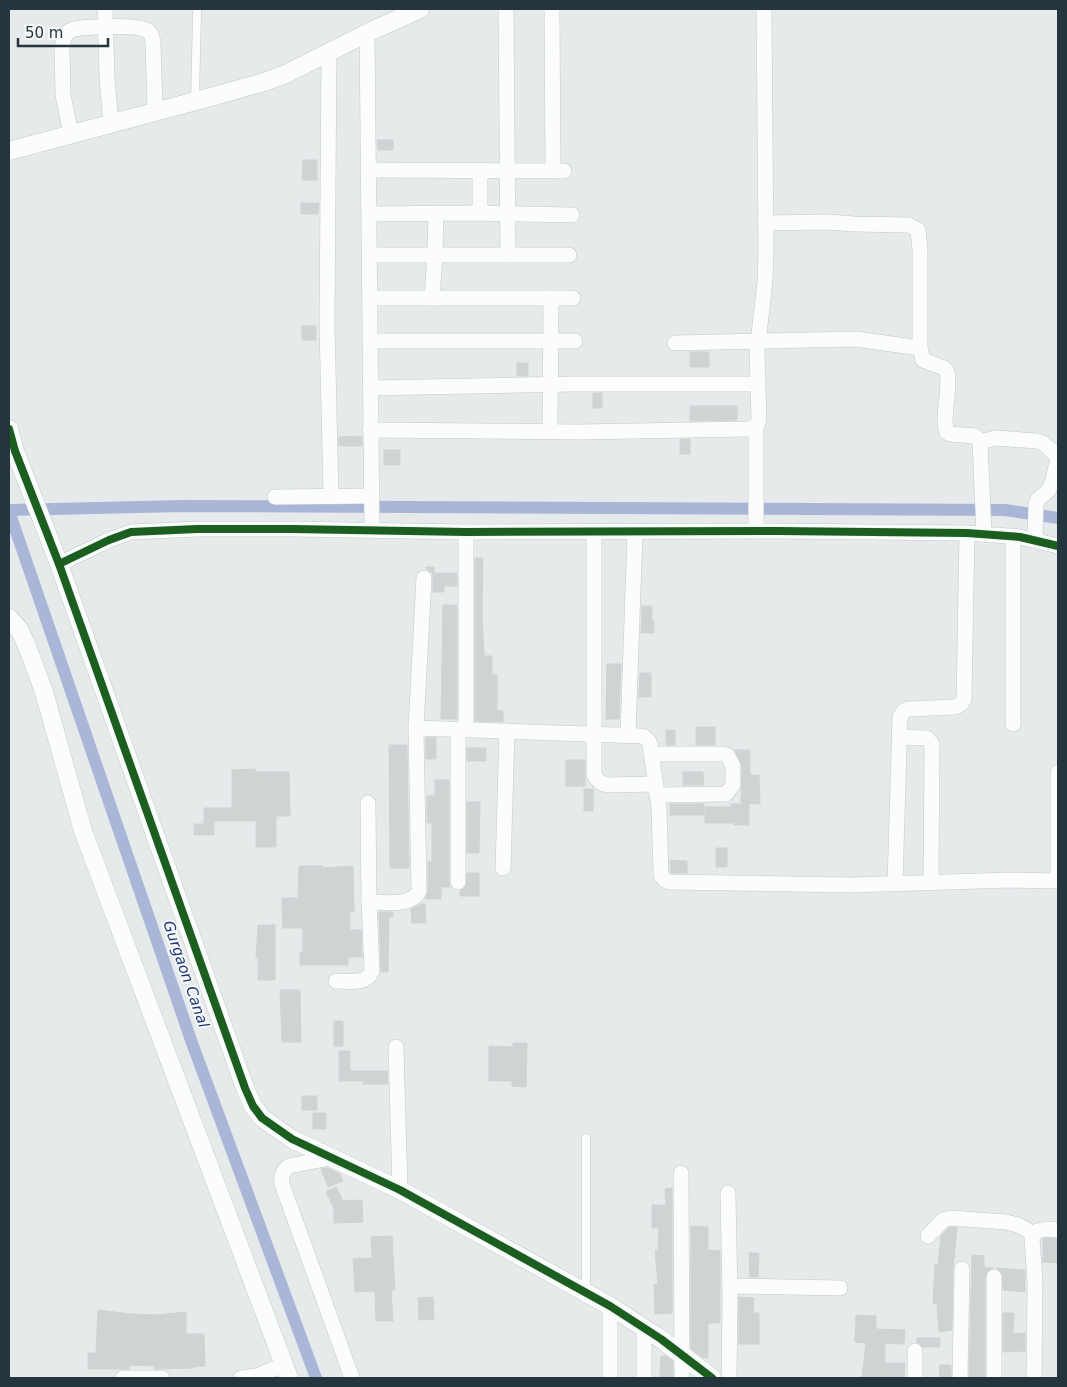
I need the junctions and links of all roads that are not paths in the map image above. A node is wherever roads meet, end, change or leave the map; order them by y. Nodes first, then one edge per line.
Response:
1 (105, 9) edge
2 (420, 9) edge
3 (506, 9) edge
4 (552, 9) edge
5 (764, 9) edge
6 (197, 12) dead end
7 (400, 13) edge
8 (105, 27) junction
9 (368, 33) junction
10 (329, 52) junction
11 (195, 101) junction
12 (154, 111) junction
13 (111, 123) junction
14 (71, 134) junction
15 (9, 150) edge
16 (369, 170) junction
17 (480, 170) junction
18 (508, 170) junction
19 (436, 213) junction
20 (480, 213) junction
21 (370, 214) junction
22 (509, 214) junction
23 (572, 215) dead end
24 (766, 223) junction
25 (370, 255) junction
26 (435, 255) junction
27 (508, 255) junction
28 (569, 255) dead end
29 (370, 298) junction
30 (432, 298) junction
31 (552, 298) junction
32 (573, 298) dead end
33 (370, 341) junction
34 (551, 341) junction
35 (575, 341) dead end
36 (758, 341) junction
37 (675, 343) dead end
38 (920, 348) junction
39 (758, 384) junction
40 (550, 385) junction
41 (371, 388) junction
42 (756, 426) junction
43 (9, 430) edge
44 (370, 430) junction
45 (550, 431) junction
46 (980, 442) junction
47 (1058, 458) edge
48 (331, 496) junction
49 (275, 497) dead end
50 (372, 504) junction
51 (1035, 525) junction
52 (372, 530) junction
53 (594, 530) junction
54 (635, 531) junction
55 (756, 531) junction
56 (466, 532) junction
57 (967, 533) junction
58 (984, 533) junction
59 (1013, 536) junction
60 (1058, 546) edge
61 (59, 564) junction
62 (424, 578) dead end
63 (9, 618) edge
64 (1013, 724) dead end
65 (416, 728) junction
66 (462, 730) junction
67 (507, 731) junction
68 (594, 733) junction
69 (628, 735) junction
70 (899, 737) junction
71 (651, 754) junction
72 (1058, 772) edge
73 (657, 789) junction
74 (368, 803) dead end
75 (503, 868) dead end
76 (1058, 880) edge
77 (458, 882) dead end
78 (931, 882) junction
79 (895, 883) junction
80 (369, 902) junction
81 (336, 981) dead end
82 (396, 1047) dead end
83 (586, 1138) dead end
84 (330, 1158) junction
85 (681, 1173) dead end
86 (400, 1190) junction
87 (728, 1192) dead end
88 (1058, 1230) edge
89 (1034, 1234) junction
90 (928, 1236) dead end
91 (962, 1269) dead end
92 (994, 1277) dead end
93 (730, 1286) junction
94 (840, 1288) dead end
95 (586, 1293) junction
96 (610, 1306) junction
97 (644, 1329) junction
98 (915, 1351) dead end
99 (682, 1355) junction
100 (286, 1372) edge
101 (123, 1378) edge
102 (162, 1378) edge
103 (242, 1378) edge
104 (352, 1378) edge
105 (610, 1378) edge
106 (644, 1378) edge
107 (682, 1378) edge
108 (712, 1378) edge
109 (729, 1378) edge
110 (915, 1378) edge
111 (960, 1378) edge
112 (994, 1378) edge
113 (1034, 1378) edge

1 - 8 street
2 - 7 street
3 - 18 street
4 - 18 street
5 - 24 street
6 - 11 lane
7 - 9 street
8 - 12 street
8 - 13 street
8 - 14 street
9 - 10 street
9 - 16 street
10 - 11 street
10 - 48 street
11 - 12 street
12 - 13 street
13 - 14 street
14 - 15 street
16 - 17 street
16 - 21 street
17 - 18 street
17 - 20 street
18 - 22 street
19 - 20 street
19 - 21 street
19 - 26 street
20 - 22 street
21 - 25 street
22 - 23 street
22 - 27 street
24 - 36 street
24 - 38 street
25 - 26 street
25 - 29 street
26 - 27 street
26 - 30 street
27 - 28 street
29 - 30 street
29 - 33 street
30 - 31 street
31 - 32 street
31 - 34 street
33 - 34 street
33 - 41 street
34 - 35 street
34 - 40 street
36 - 37 street
36 - 38 street
36 - 39 street
38 - 46 street
39 - 40 street
39 - 42 street
40 - 41 street
40 - 45 street
41 - 44 street
42 - 45 street
42 - 55 street
43 - 61 street
44 - 45 street
44 - 50 street
46 - 47 street
46 - 58 street
47 - 51 street
48 - 49 street
48 - 50 street
50 - 52 street
51 - 59 street
51 - 60 street
52 - 56 street
52 - 61 street
53 - 54 street
53 - 56 street
53 - 68 street
54 - 55 street
54 - 69 street
55 - 57 street
56 - 66 street
57 - 58 street
57 - 70 street
58 - 59 street
59 - 64 street
61 - 84 street
62 - 65 street
63 - 100 street
65 - 66 street
65 - 80 street
66 - 67 street
66 - 77 street
67 - 68 street
67 - 75 street
68 - 69 street
68 - 73 street
69 - 71 street
70 - 78 street
70 - 79 street
71 - 73 street
71 - 73 street
72 - 76 street
73 - 79 street
74 - 80 street
76 - 78 street
78 - 79 street
80 - 81 street
82 - 86 street
83 - 95 lane
84 - 86 street
84 - 104 street
85 - 99 street
86 - 95 street
87 - 93 street
88 - 89 street
89 - 90 street
89 - 113 street
91 - 111 street
92 - 112 street
93 - 94 street
93 - 109 street
95 - 96 street
96 - 97 street
96 - 105 street
97 - 99 street
97 - 106 street
98 - 110 street
99 - 107 street
99 - 108 street
100 - 103 street
101 - 102 street

